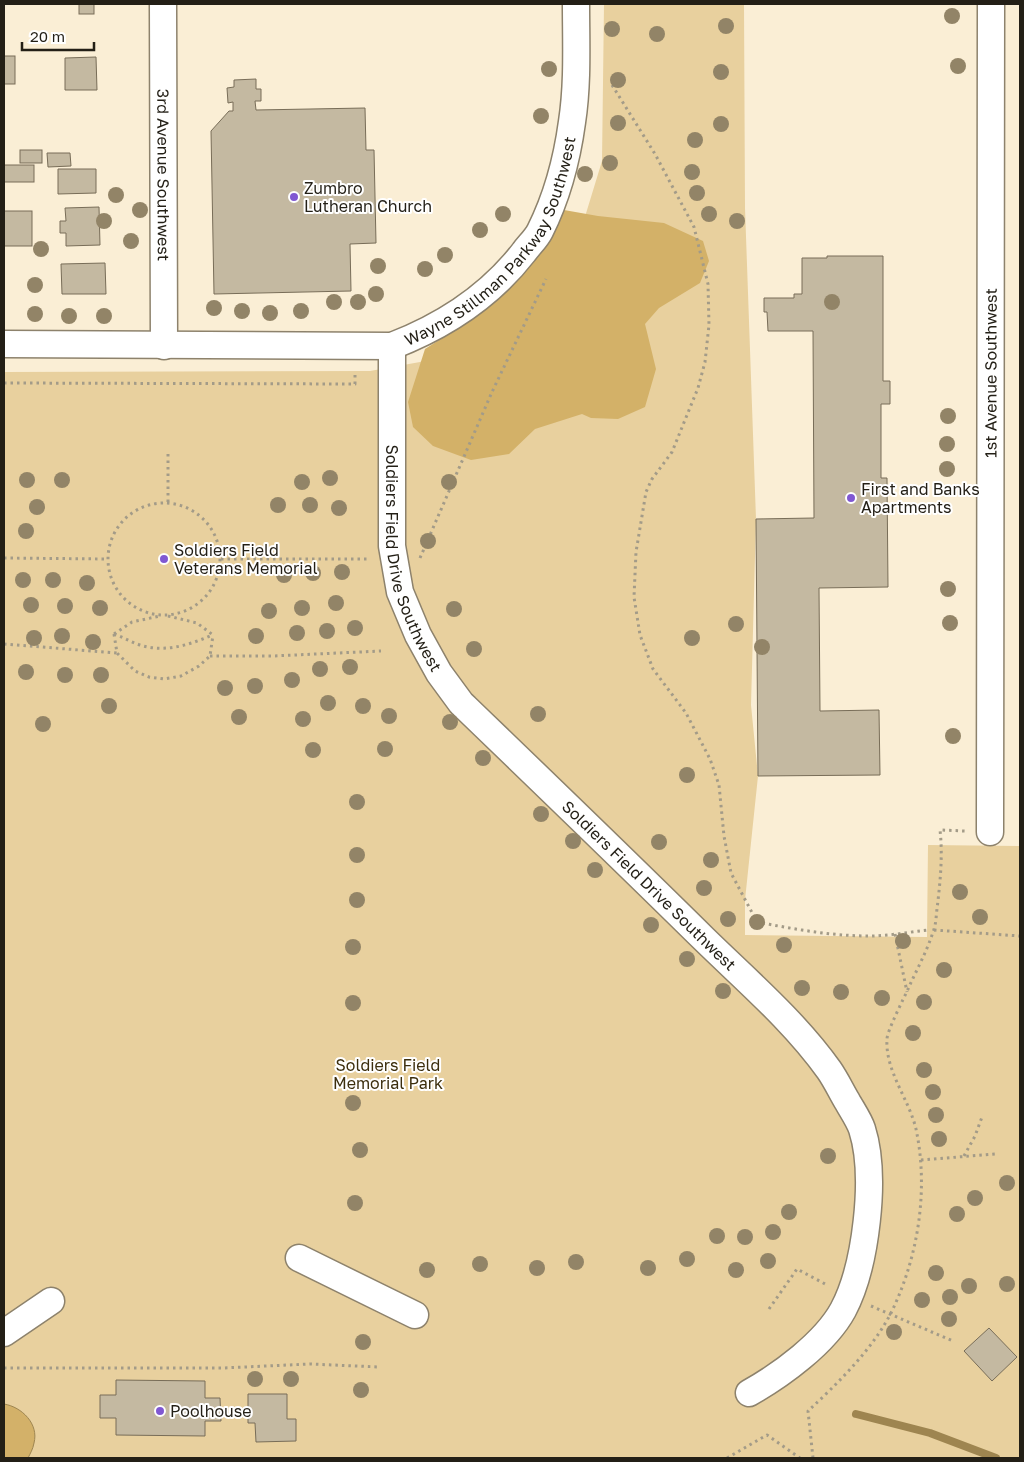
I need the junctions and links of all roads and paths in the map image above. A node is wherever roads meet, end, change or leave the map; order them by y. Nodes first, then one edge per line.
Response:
1 (163, 4) edge
2 (576, 4) edge
3 (991, 4) edge
4 (612, 85) dead end
5 (546, 279) dead end
6 (4, 344) edge
7 (164, 346) junction
8 (392, 346) junction
9 (4, 383) edge
10 (355, 384) dead end
11 (168, 454) dead end
12 (168, 504) junction
13 (4, 558) edge
14 (108, 559) junction
15 (220, 559) junction
16 (394, 559) junction
17 (164, 615) junction
18 (114, 634) junction
19 (213, 635) junction
20 (4, 644) edge
21 (381, 651) dead end
22 (117, 653) junction
23 (210, 656) junction
24 (940, 830) dead end
25 (990, 832) dead end
26 (928, 930) dead end
27 (934, 930) junction
28 (895, 934) junction
29 (1020, 936) edge
30 (907, 992) junction
31 (982, 1117) dead end
32 (995, 1154) dead end
33 (964, 1157) junction
34 (921, 1160) junction
35 (299, 1258) dead end
36 (797, 1269) dead end
37 (50, 1301) dead end
38 (769, 1309) dead end
39 (415, 1315) dead end
40 (890, 1315) junction
41 (4, 1333) edge
42 (953, 1341) dead end
43 (379, 1367) dead end
44 (4, 1368) edge
45 (749, 1393) dead end
46 (727, 1458) edge
47 (800, 1458) edge
48 (813, 1458) edge

1 - 7 street, 3rd Avenue Southwest
2 - 8 street, Wayne Stillman Parkway Southwest
3 - 25 street, 1st Avenue Southwest
4 - 28 path
5 - 16 path
6 - 7 street, Wayne Stillman Parkway Southwest
7 - 8 street, Wayne Stillman Parkway Southwest
8 - 16 street, Soldiers Field Drive Southwest
9 - 10 path
11 - 12 path
12 - 14 path
12 - 15 path
13 - 14 path
14 - 17 path
15 - 16 path
15 - 17 path
16 - 45 street, Soldiers Field Drive Southwest
17 - 18 path
17 - 19 path
18 - 19 path
18 - 22 path
19 - 23 path
20 - 22 path
21 - 23 path
22 - 23 path
24 - 27 path
26 - 28 path
27 - 29 path
27 - 30 path
28 - 30 path
30 - 34 path
31 - 33 path
32 - 33 path
33 - 34 path
34 - 40 path
35 - 39 street
36 - 38 path
37 - 41 street
40 - 42 path
40 - 48 path
43 - 44 path
46 - 47 path

